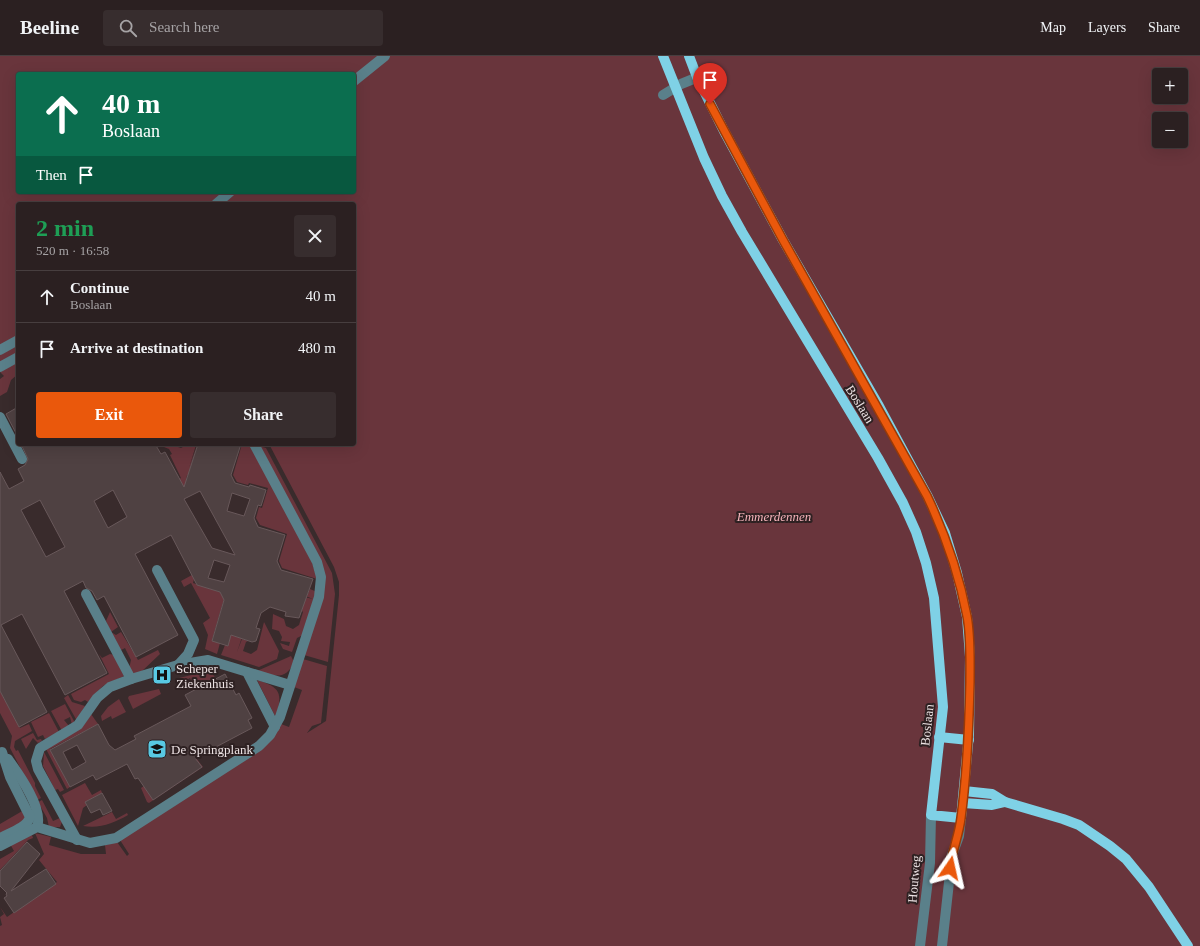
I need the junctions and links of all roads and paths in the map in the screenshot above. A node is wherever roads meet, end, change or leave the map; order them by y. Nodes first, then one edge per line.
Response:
1 (385, 56) edge
2 (663, 56) edge
3 (689, 56) edge
4 (708, 73) dead end
5 (697, 77) junction
6 (356, 79) edge
7 (675, 87) junction
8 (663, 95) dead end
9 (228, 194) edge
10 (218, 202) edge
11 (16, 341) edge
12 (0, 350) edge
13 (16, 358) edge
14 (0, 367) edge
15 (0, 417) edge
16 (255, 446) edge
17 (22, 459) dead end
18 (157, 570) dead end
19 (86, 594) dead end
20 (178, 665) junction
21 (247, 672) junction
22 (130, 679) junction
23 (290, 685) junction
24 (275, 727) junction
25 (939, 737) junction
26 (969, 740) junction
27 (964, 791) junction
28 (1005, 802) junction
29 (963, 803) junction
30 (931, 815) junction
31 (961, 818) junction
32 (37, 826) junction
33 (0, 838) edge
34 (77, 840) junction
35 (0, 846) edge
36 (920, 946) edge
37 (942, 946) edge
38 (1188, 946) edge

1 - 6 street
2 - 7 main road, Boslaan
3 - 5 main road, Boslaan
4 - 5 street
5 - 7 street
5 - 26 main road, Boslaan
7 - 8 street
7 - 25 main road, Boslaan
9 - 10 street
11 - 12 street
13 - 14 street
15 - 17 street
16 - 23 street
18 - 20 street
19 - 22 street
20 - 21 street
20 - 22 street
21 - 23 street
21 - 24 street
22 - 34 street
23 - 24 street
24 - 34 street
25 - 26 main road
25 - 30 main road, Boslaan
26 - 27 main road, Boslaan
27 - 28 main road
27 - 29 main road, Boslaan
28 - 29 main road
28 - 38 main road
29 - 31 main road
30 - 31 main road
30 - 36 street, Houtweg
31 - 37 street
32 - 33 street
32 - 34 street
32 - 35 street

